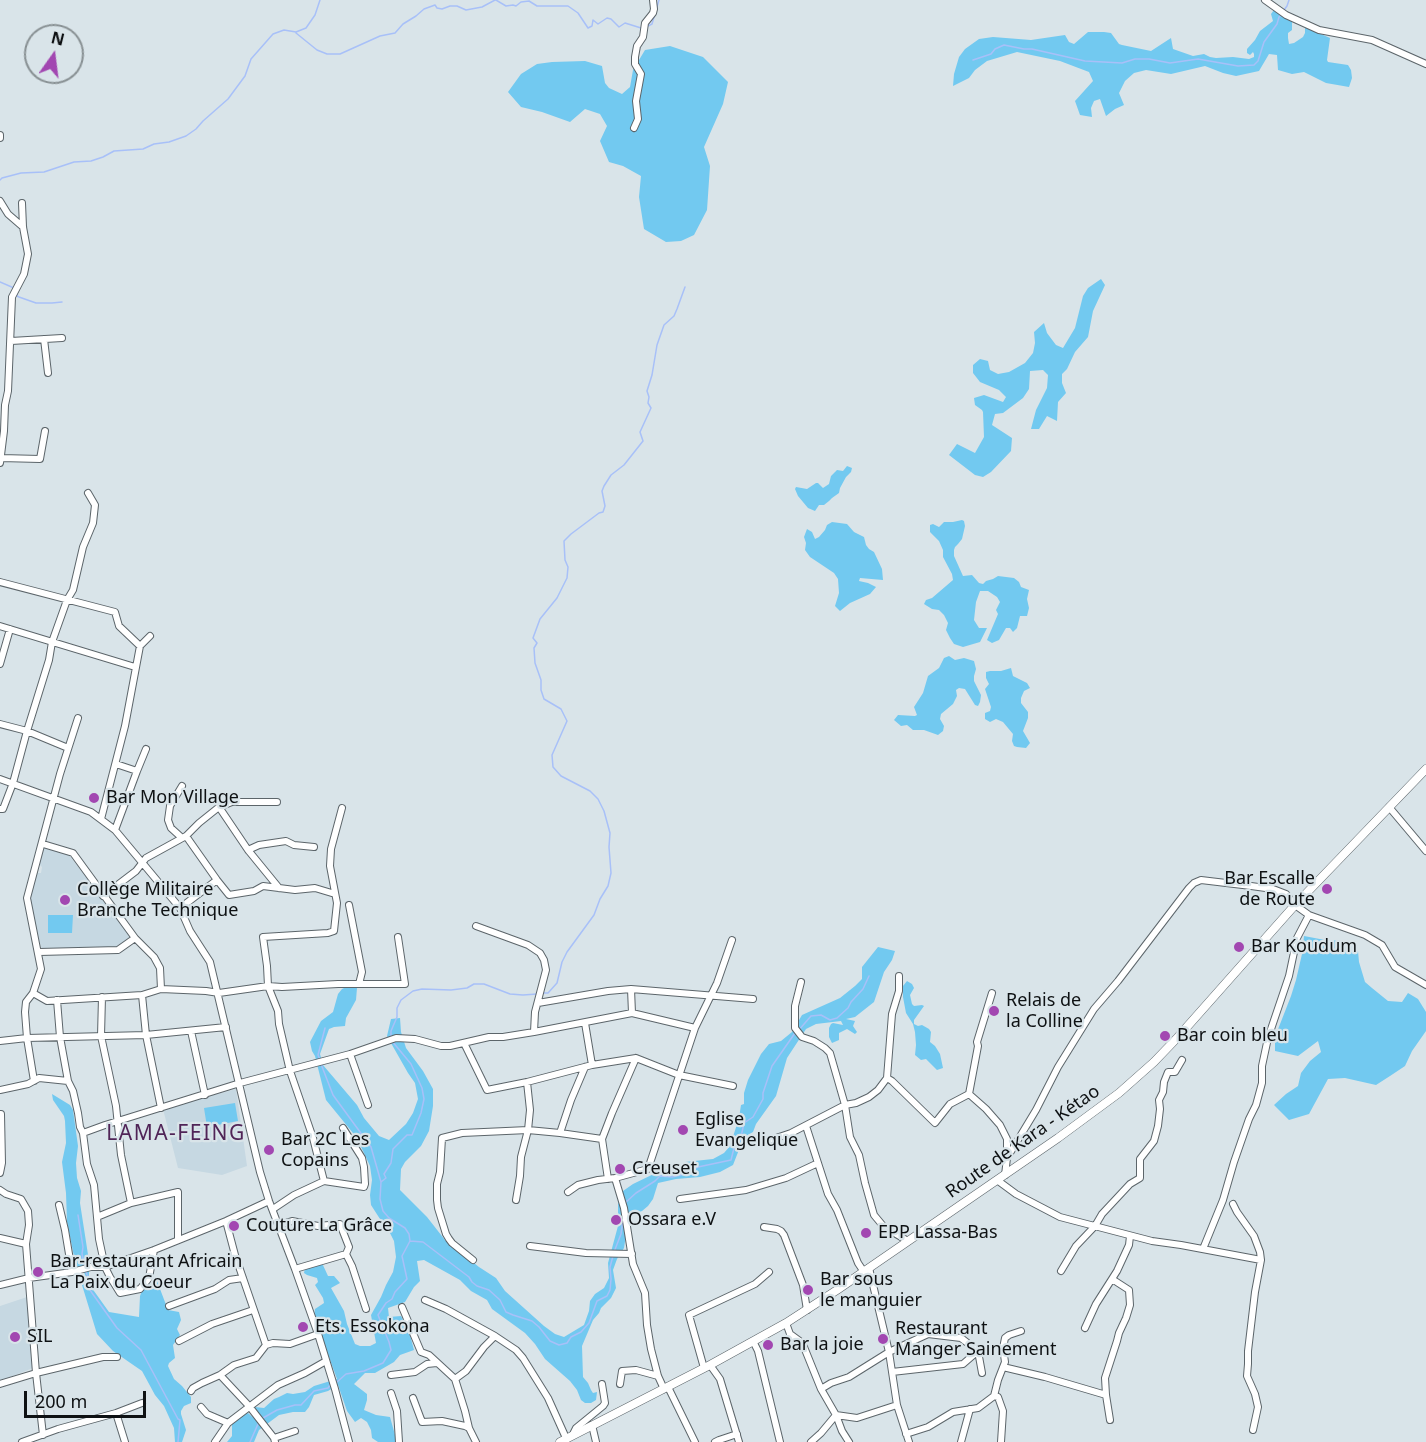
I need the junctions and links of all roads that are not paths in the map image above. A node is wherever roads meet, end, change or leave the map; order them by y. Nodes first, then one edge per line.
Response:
1 (652, 0) edge
2 (1265, 0) edge
3 (1426, 64) edge
4 (634, 128) dead end
5 (0, 201) edge
6 (22, 204) dead end
7 (23, 227) junction
8 (62, 338) dead end
9 (44, 339) junction
10 (11, 341) junction
11 (48, 373) dead end
12 (2, 431) edge
13 (45, 431) dead end
14 (1, 458) edge
15 (0, 463) edge
16 (88, 493) dead end
17 (0, 582) edge
18 (67, 600) junction
19 (0, 626) edge
20 (10, 629) junction
21 (150, 636) dead end
22 (52, 642) junction
23 (140, 646) junction
24 (0, 664) edge
25 (135, 667) junction
26 (78, 718) dead end
27 (0, 724) edge
28 (27, 731) junction
29 (68, 748) junction
30 (146, 749) dead end
31 (116, 764) junction
32 (1426, 769) edge
33 (137, 771) junction
34 (0, 779) edge
35 (13, 783) junction
36 (182, 786) dead end
37 (54, 797) junction
38 (277, 802) dead end
39 (219, 807) junction
40 (1389, 807) junction
41 (342, 808) dead end
42 (0, 809) edge
43 (101, 819) junction
44 (115, 830) junction
45 (184, 837) junction
46 (43, 844) junction
47 (314, 847) dead end
48 (248, 850) junction
49 (1426, 851) edge
50 (142, 864) junction
51 (217, 880) junction
52 (279, 888) junction
53 (335, 894) junction
54 (103, 896) junction
55 (349, 905) dead end
56 (1294, 905) junction
57 (180, 908) junction
58 (1310, 915) junction
59 (476, 926) dead end
60 (398, 937) dead end
61 (135, 938) junction
62 (732, 940) dead end
63 (39, 952) junction
64 (899, 976) dead end
65 (801, 982) dead end
66 (359, 984) junction
67 (1426, 985) edge
68 (268, 986) junction
69 (161, 989) junction
70 (631, 989) junction
71 (33, 993) junction
72 (219, 993) junction
73 (992, 993) dead end
74 (142, 995) junction
75 (711, 996) junction
76 (102, 997) junction
77 (753, 999) dead end
78 (57, 1000) junction
79 (538, 1003) junction
80 (632, 1012) junction
81 (585, 1023) junction
82 (226, 1027) junction
83 (695, 1028) junction
84 (191, 1031) junction
85 (534, 1032) junction
86 (146, 1035) junction
87 (101, 1036) junction
88 (60, 1037) junction
89 (27, 1038) junction
90 (0, 1041) edge
91 (464, 1043) junction
92 (350, 1054) junction
93 (636, 1058) junction
94 (1182, 1060) dead end
95 (592, 1065) junction
96 (585, 1067) junction
97 (290, 1071) junction
98 (679, 1075) junction
99 (887, 1078) junction
100 (34, 1081) junction
101 (68, 1081) junction
102 (527, 1082) junction
103 (240, 1083) junction
104 (733, 1086) dead end
105 (0, 1090) edge
106 (969, 1094) junction
107 (205, 1095) junction
108 (368, 1105) dead end
109 (845, 1105) junction
110 (160, 1108) junction
111 (1, 1114) edge
112 (117, 1121) junction
113 (806, 1126) junction
114 (343, 1128) dead end
115 (528, 1130) junction
116 (560, 1132) junction
117 (83, 1133) junction
118 (602, 1139) junction
119 (761, 1143) dead end
120 (1007, 1158) junction
121 (1, 1163) edge
122 (818, 1163) junction
123 (0, 1173) edge
124 (1005, 1174) junction
125 (611, 1178) junction
126 (997, 1180) junction
127 (324, 1182) junction
128 (1, 1189) edge
129 (568, 1192) dead end
130 (680, 1199) dead end
131 (516, 1200) dead end
132 (269, 1201) junction
133 (131, 1203) junction
134 (1233, 1204) dead end
135 (59, 1205) dead end
136 (273, 1209) junction
137 (97, 1217) junction
138 (226, 1221) junction
139 (279, 1225) junction
140 (1095, 1226) junction
141 (764, 1227) dead end
142 (1130, 1236) junction
143 (0, 1238) edge
144 (178, 1240) junction
145 (908, 1241) junction
146 (26, 1244) junction
147 (530, 1246) dead end
148 (1203, 1249) junction
149 (154, 1250) junction
150 (346, 1254) junction
151 (632, 1254) junction
152 (473, 1260) dead end
153 (1261, 1260) junction
154 (105, 1267) junction
155 (296, 1269) junction
156 (866, 1270) junction
157 (1061, 1271) dead end
158 (72, 1272) junction
159 (769, 1272) dead end
160 (29, 1278) junction
161 (243, 1278) junction
162 (1112, 1279) junction
163 (0, 1285) edge
164 (425, 1300) dead end
165 (170, 1306) dead end
166 (402, 1307) dead end
167 (366, 1309) dead end
168 (253, 1310) junction
169 (807, 1310) junction
170 (786, 1323) junction
171 (1085, 1328) dead end
172 (1021, 1331) dead end
173 (318, 1334) junction
174 (495, 1336) junction
175 (179, 1341) dead end
176 (753, 1341) junction
177 (266, 1345) junction
178 (978, 1351) junction
179 (889, 1352) junction
180 (117, 1357) dead end
181 (326, 1360) junction
182 (437, 1363) junction
183 (707, 1366) junction
184 (1003, 1367) junction
185 (892, 1372) junction
186 (36, 1373) junction
187 (982, 1373) dead end
188 (220, 1375) junction
189 (391, 1375) dead end
190 (658, 1376) junction
191 (455, 1379) junction
192 (620, 1383) dead end
193 (0, 1384) edge
194 (602, 1384) dead end
195 (666, 1388) junction
196 (821, 1389) junction
197 (191, 1391) dead end
198 (391, 1393) dead end
199 (1106, 1395) junction
200 (994, 1396) junction
201 (413, 1398) dead end
202 (142, 1403) dead end
203 (897, 1405) junction
204 (249, 1406) junction
205 (201, 1407) dead end
206 (970, 1409) junction
207 (116, 1413) junction
208 (836, 1415) junction
209 (1110, 1420) dead end
210 (228, 1423) junction
211 (592, 1425) junction
212 (469, 1428) junction
213 (1253, 1430) dead end
214 (295, 1431) dead end
215 (736, 1434) junction
216 (43, 1435) junction
217 (566, 1438) edge
218 (907, 1439) edge
219 (274, 1440) edge
220 (22, 1442) edge
221 (125, 1442) edge
222 (215, 1442) edge
223 (349, 1442) edge
224 (399, 1442) edge
225 (476, 1442) edge
226 (596, 1442) edge
227 (694, 1442) edge
228 (715, 1442) edge
229 (739, 1442) edge
230 (780, 1442) edge
231 (811, 1442) edge
232 (849, 1442) edge
233 (961, 1442) edge
234 (1001, 1442) edge

1 - 4 street
2 - 3 street
5 - 7 street
6 - 7 street
7 - 10 street
8 - 9 street
9 - 10 street
9 - 11 street
10 - 12 street
12 - 14 street
13 - 14 street
14 - 15 street
16 - 18 street
17 - 18 street
18 - 22 street
18 - 23 street
19 - 20 street
20 - 22 street
20 - 24 street
21 - 23 street
22 - 25 street
22 - 28 street
23 - 25 street
25 - 31 street
26 - 29 street
27 - 28 street
28 - 29 street
28 - 35 street
29 - 37 street
30 - 33 street
31 - 33 street
31 - 43 street
32 - 40 main road, Route de Kara - Kétao
33 - 44 street
34 - 35 street
35 - 37 street
35 - 42 street
36 - 45 street
37 - 43 street
37 - 46 street
38 - 39 street
39 - 45 street
39 - 48 street
40 - 49 street
40 - 56 main road, Route de Kara - Kétao
41 - 53 street
43 - 44 street
44 - 50 street
45 - 50 street
45 - 51 street
46 - 54 street
46 - 63 street
47 - 48 street
48 - 52 street
50 - 54 street
50 - 57 street
51 - 52 street
51 - 57 street
52 - 53 street
53 - 68 street
54 - 61 street
55 - 66 street
56 - 58 street
56 - 120 street
56 - 124 main road, Route de Kara - Kétao
57 - 72 street
58 - 67 street
58 - 148 street
59 - 79 street
60 - 66 street
61 - 63 street
61 - 69 street
62 - 75 street
63 - 71 street
64 - 99 street
65 - 109 street
66 - 68 street
68 - 72 street
68 - 97 street
69 - 72 street
69 - 74 street
70 - 75 street
70 - 79 street
70 - 80 street
71 - 78 street
71 - 89 street
72 - 82 street
73 - 106 street
74 - 76 street
74 - 86 street
75 - 77 street
75 - 83 street
76 - 78 street
76 - 87 street
78 - 88 street
79 - 85 street
80 - 81 street
80 - 83 street
81 - 85 street
81 - 95 street
82 - 84 street
82 - 103 street
83 - 98 street
84 - 86 street
84 - 107 street
85 - 91 street
86 - 87 street
86 - 110 street
87 - 88 street
87 - 112 street
88 - 89 street
88 - 101 street
89 - 90 street
89 - 100 street
91 - 92 street
91 - 102 street
92 - 97 street
92 - 108 street
93 - 95 street
93 - 98 street
93 - 118 street
94 - 140 street
95 - 96 street
96 - 102 street
96 - 116 street
97 - 103 street
97 - 127 street
98 - 104 street
98 - 125 street
99 - 106 street
99 - 109 street
100 - 101 street
100 - 105 street
101 - 117 street
102 - 115 street
103 - 107 street
103 - 132 street
106 - 120 street
107 - 110 street
109 - 113 street
109 - 145 street
110 - 112 street
111 - 121 street
112 - 117 street
112 - 133 street
113 - 119 street
113 - 122 street
114 - 127 street
115 - 116 street
115 - 131 street
115 - 152 street
116 - 118 street
117 - 137 street
118 - 125 street
120 - 124 street
121 - 123 street
122 - 130 street
122 - 156 street
124 - 126 main road, Route de Kara - Kétao
125 - 129 street
125 - 151 street
126 - 140 street
126 - 145 main road, Route de Kara - Kétao
127 - 136 street
128 - 146 street
132 - 136 street
132 - 138 street
133 - 137 street
133 - 144 street
134 - 153 street
135 - 158 street
136 - 139 street
137 - 154 street
138 - 144 street
138 - 161 street
139 - 150 street
139 - 155 street
140 - 142 street
140 - 157 street
141 - 169 street
142 - 148 street
142 - 162 street
143 - 146 street
144 - 149 street
145 - 156 main road, Route de Kara - Kétao
146 - 160 street
147 - 151 street
148 - 153 street
149 - 154 street
149 - 154 street
150 - 155 street
150 - 167 street
151 - 190 street
153 - 213 street
154 - 158 street
155 - 173 street
156 - 169 main road, Route de Kara - Kétao
156 - 179 street
158 - 160 street
159 - 183 street
160 - 163 street
160 - 186 street
161 - 165 street
161 - 168 street
162 - 171 street
162 - 199 street
164 - 174 street
166 - 182 street
168 - 175 street
168 - 177 street
169 - 170 main road, Route de Kara - Kétao
170 - 176 main road, Route de Kara - Kétao
170 - 196 street
172 - 184 street
173 - 177 street
173 - 181 street
174 - 191 street
174 - 217 street
176 - 183 main road, Route de Kara - Kétao
176 - 230 street
177 - 188 street
178 - 179 street
178 - 185 street
178 - 187 street
179 - 185 street
179 - 196 street
180 - 186 street
181 - 204 street
181 - 223 street
182 - 189 street
182 - 191 street
183 - 195 main road, Route de Kara - Kétao
183 - 215 street
184 - 199 street
184 - 200 street
185 - 203 street
186 - 193 street
186 - 216 street
188 - 197 street
188 - 204 street
190 - 192 street
190 - 195 street
191 - 212 street
194 - 217 street
195 - 211 main road, Route de Kara - Kétao
195 - 227 street
196 - 208 street
198 - 224 street
199 - 209 street
200 - 206 street
200 - 234 street
201 - 212 street
202 - 207 street
203 - 208 street
203 - 218 street
204 - 210 street
204 - 219 street
205 - 210 street
206 - 218 street
206 - 233 street
207 - 216 street
207 - 221 street
208 - 231 street
208 - 232 street
210 - 222 street
211 - 217 main road, Route de Kara - Kétao
211 - 226 street
212 - 225 street
214 - 219 street
215 - 228 street
215 - 229 street
216 - 220 street

